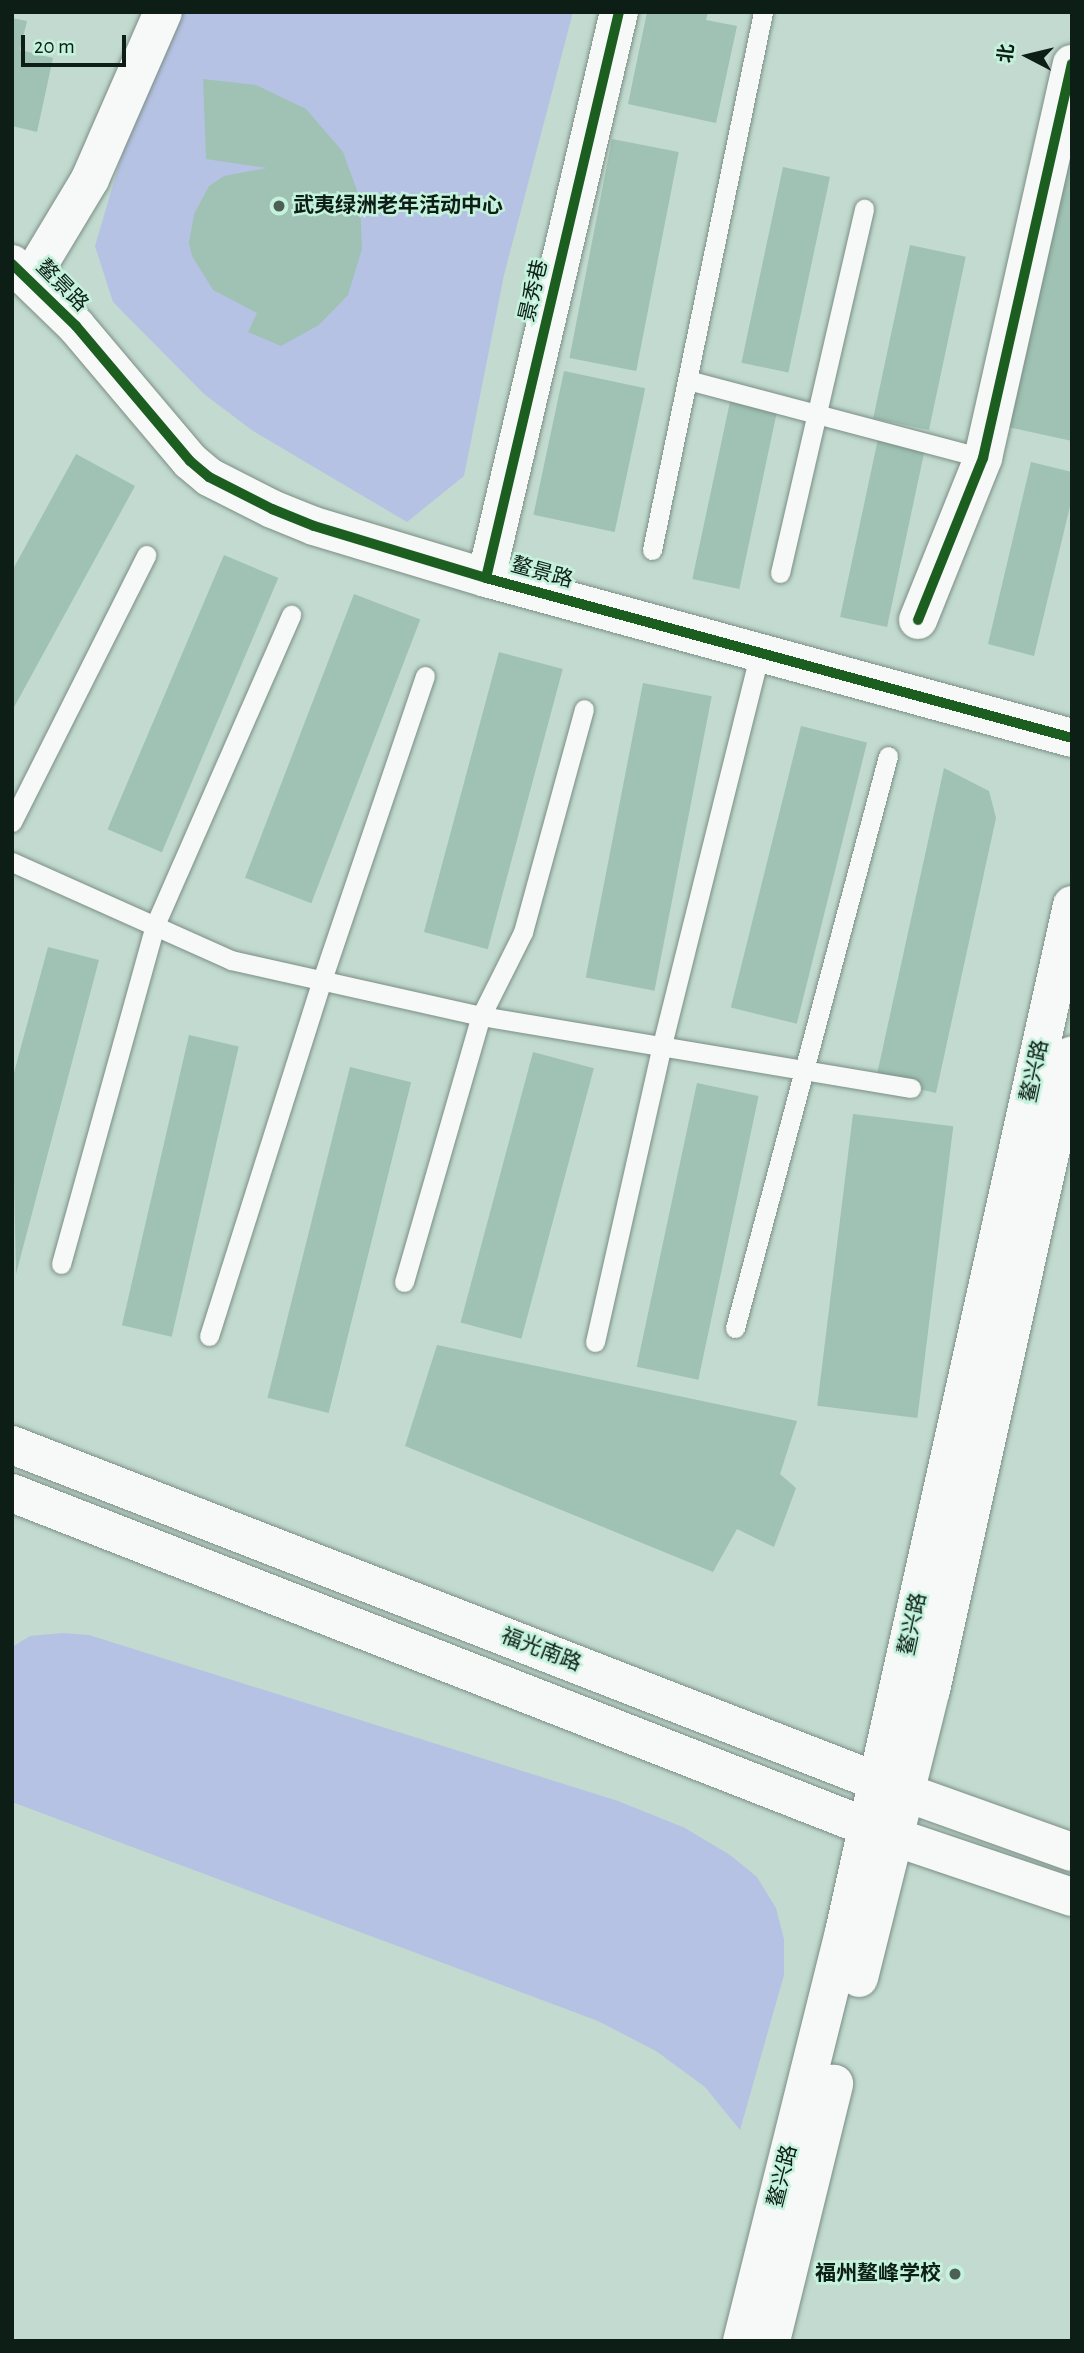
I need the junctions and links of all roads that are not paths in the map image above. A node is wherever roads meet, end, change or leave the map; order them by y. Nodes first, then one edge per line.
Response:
1 (163, 12) edge
2 (618, 12) edge
3 (763, 12) edge
4 (1072, 64) edge
5 (864, 209) dead end
6 (21, 272) edge
7 (688, 380) junction
8 (819, 413) junction
9 (983, 458) junction
10 (652, 550) dead end
11 (146, 555) dead end
12 (780, 573) dead end
13 (486, 578) junction
14 (291, 615) dead end
15 (918, 620) dead end
16 (760, 653) junction
17 (425, 676) dead end
18 (584, 709) dead end
19 (1072, 738) edge
20 (888, 756) dead end
21 (12, 822) edge
22 (12, 862) edge
23 (1072, 905) edge
24 (155, 925) junction
25 (322, 980) junction
26 (481, 1016) junction
27 (661, 1049) junction
28 (1072, 1055) edge
29 (804, 1071) junction
30 (911, 1088) dead end
31 (61, 1264) dead end
32 (404, 1282) dead end
33 (735, 1328) dead end
34 (209, 1336) dead end
35 (595, 1342) dead end
36 (12, 1445) edge
37 (12, 1493) edge
38 (892, 1786) junction
39 (881, 1833) junction
40 (1072, 1852) edge
41 (1072, 1897) edge
42 (742, 2341) edge
43 (771, 2341) edge

1 - 6 main road
2 - 13 main road, 景秀巷
3 - 7 lane
4 - 9 main road
5 - 8 lane
6 - 13 main road, 鳌景路
7 - 8 lane
7 - 10 lane
8 - 9 lane
8 - 12 lane
9 - 15 main road
11 - 21 lane
13 - 16 main road, 鳌景路
14 - 24 lane
16 - 19 main road, 鳌景路
16 - 27 lane
17 - 25 lane
18 - 26 lane
20 - 29 lane
22 - 24 lane
23 - 38 main road, 鳌兴路
24 - 25 lane
24 - 31 lane
25 - 26 lane
25 - 34 lane
26 - 27 lane
26 - 32 lane
27 - 29 lane
27 - 35 lane
28 - 38 main road, 鳌兴路
29 - 30 lane
29 - 33 lane
36 - 38 main road, 福光南路
37 - 39 main road
38 - 39 main road, 鳌兴路
38 - 40 main road, 福光南路
39 - 41 main road
39 - 42 main road, 鳌兴路
39 - 43 main road, 鳌兴路

